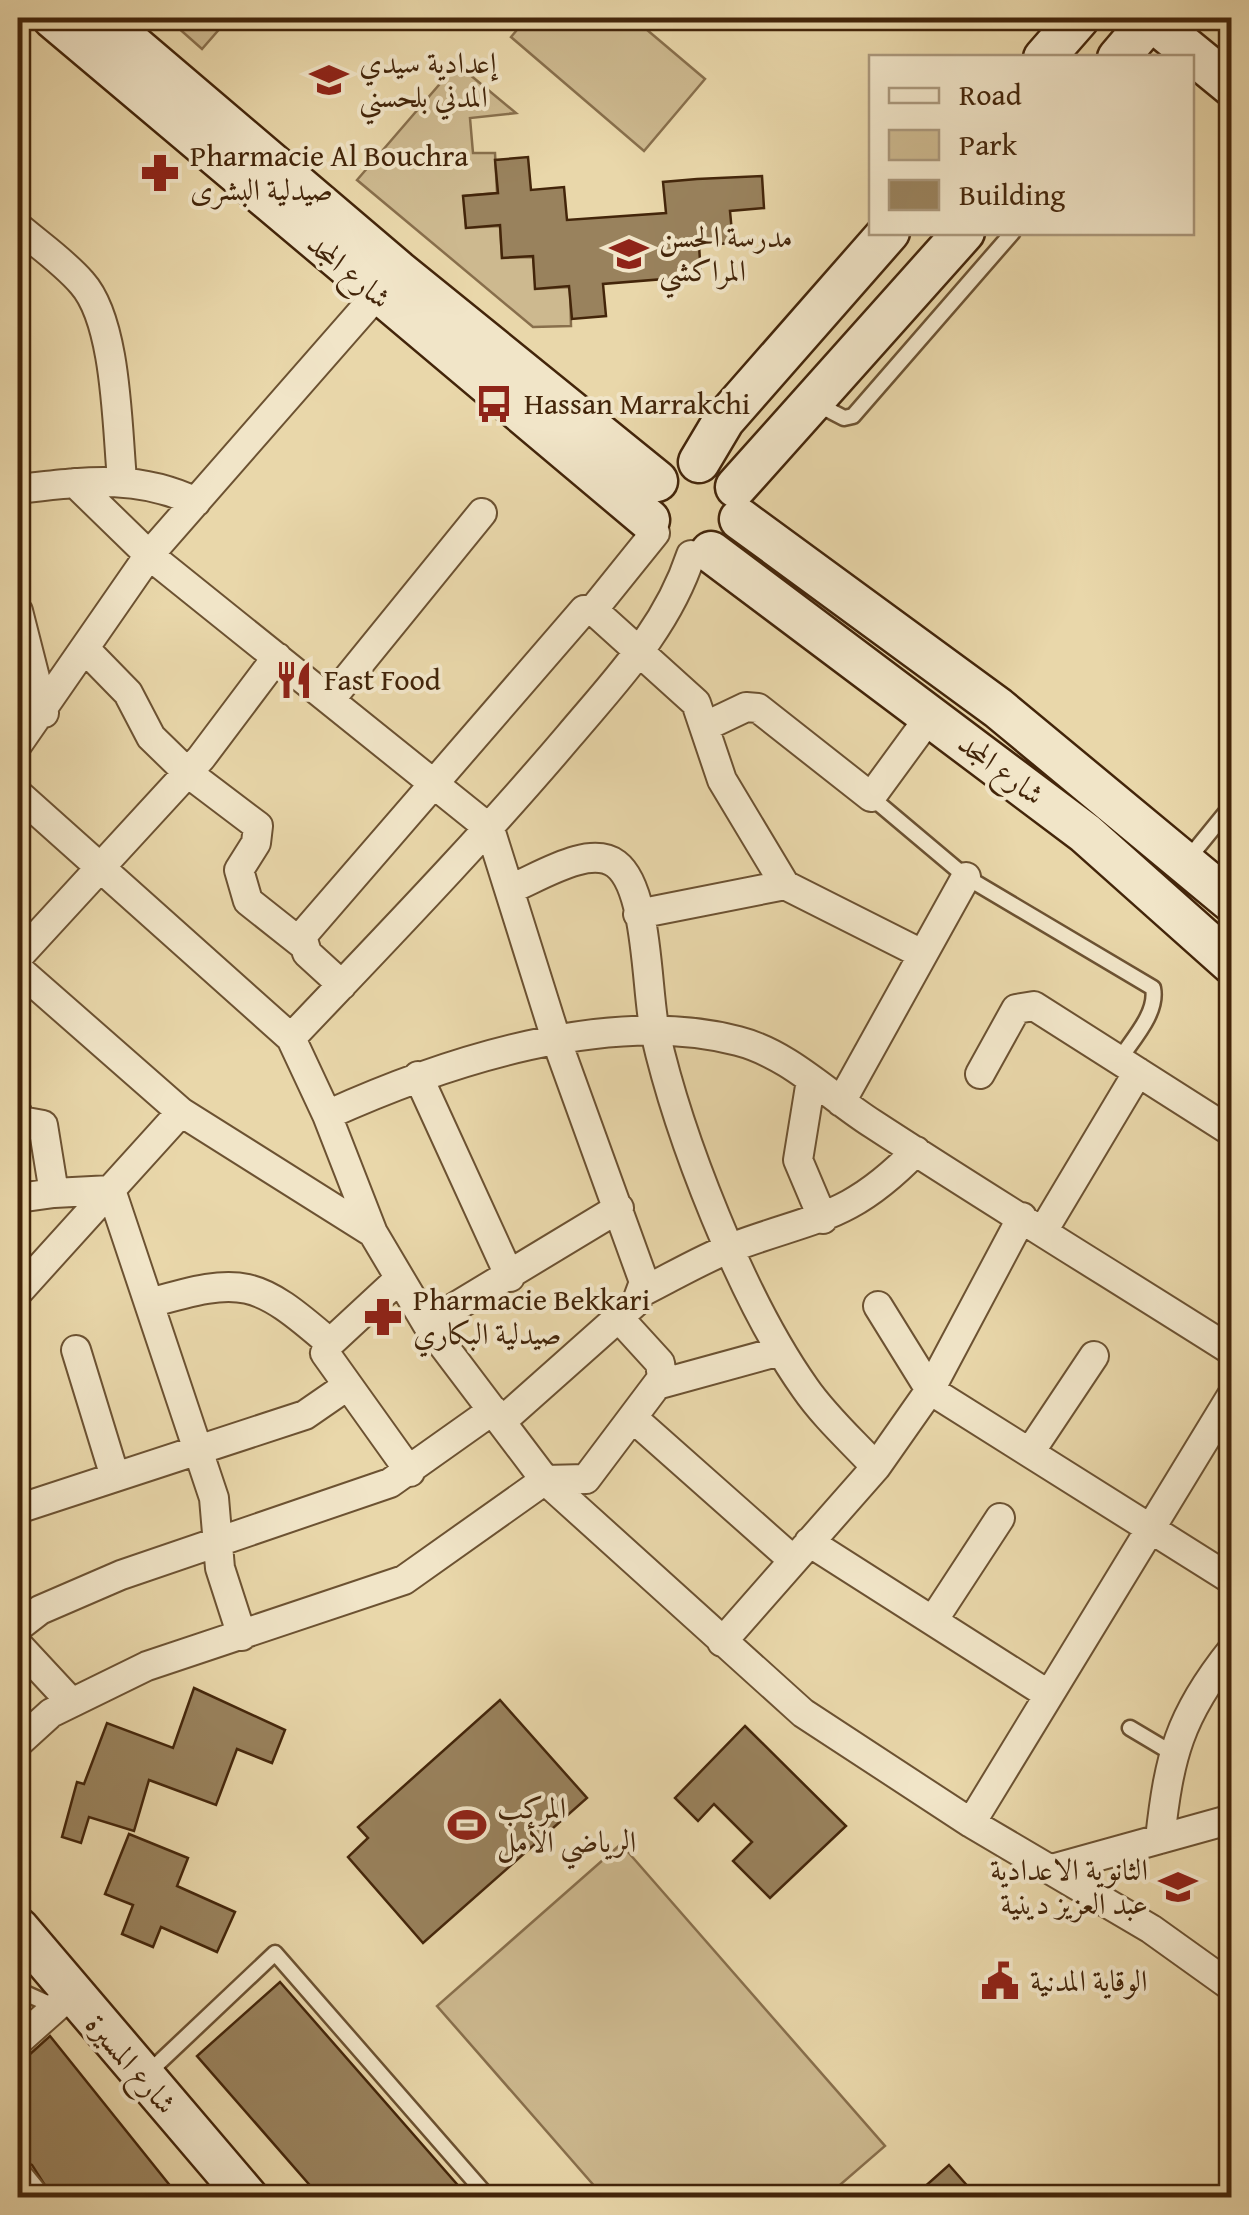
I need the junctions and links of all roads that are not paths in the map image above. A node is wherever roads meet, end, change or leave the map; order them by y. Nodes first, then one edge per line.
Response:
1 (52, 18) edge
2 (100, 18) edge
3 (1079, 18) edge
4 (1151, 18) edge
5 (1047, 55) edge
6 (1120, 55) edge
7 (1232, 86) edge
8 (18, 227) edge
9 (886, 235) edge
10 (961, 235) edge
11 (1010, 235) edge
12 (388, 283) junction
13 (814, 403) junction
14 (699, 462) junction
15 (122, 479) junction
16 (656, 481) junction
17 (74, 483) junction
18 (18, 489) edge
19 (196, 502) junction
20 (738, 503) junction
21 (482, 513) dead end
22 (652, 527) junction
23 (701, 554) junction
24 (149, 555) junction
25 (593, 610) junction
26 (18, 611) edge
27 (86, 650) junction
28 (639, 653) junction
29 (277, 657) junction
30 (330, 700) junction
31 (44, 713) junction
32 (930, 715) junction
33 (706, 726) junction
34 (18, 744) edge
35 (188, 773) junction
36 (432, 782) junction
37 (18, 794) edge
38 (871, 797) junction
39 (1232, 806) edge
40 (490, 829) junction
41 (1185, 864) junction
42 (101, 868) junction
43 (966, 877) junction
44 (786, 885) junction
45 (510, 889) junction
46 (1232, 902) edge
47 (638, 914) junction
48 (300, 943) junction
49 (920, 954) junction
50 (18, 957) edge
51 (1232, 964) edge
52 (18, 969) edge
53 (342, 985) junction
54 (655, 1032) junction
55 (291, 1038) junction
56 (556, 1039) junction
57 (1128, 1066) junction
58 (980, 1074) dead end
59 (418, 1076) junction
60 (810, 1080) junction
61 (841, 1102) junction
62 (182, 1112) junction
63 (18, 1114) edge
64 (327, 1114) junction
65 (1232, 1132) edge
66 (916, 1151) junction
67 (111, 1190) junction
68 (54, 1193) junction
69 (18, 1198) edge
70 (619, 1208) junction
71 (823, 1218) junction
72 (1032, 1224) junction
73 (373, 1234) junction
74 (730, 1248) junction
75 (510, 1277) junction
76 (399, 1279) junction
77 (18, 1292) edge
78 (642, 1292) junction
79 (150, 1303) junction
80 (878, 1306) dead end
81 (618, 1317) junction
82 (427, 1324) junction
83 (330, 1342) junction
84 (76, 1350) dead end
85 (780, 1351) junction
86 (1232, 1351) edge
87 (1094, 1356) dead end
88 (660, 1384) junction
89 (347, 1386) junction
90 (930, 1390) junction
91 (1232, 1395) edge
92 (498, 1415) junction
93 (634, 1420) junction
94 (198, 1449) junction
95 (1030, 1452) junction
96 (876, 1467) junction
97 (410, 1472) junction
98 (115, 1477) junction
99 (545, 1480) junction
100 (18, 1510) edge
101 (1000, 1518) dead end
102 (1152, 1528) junction
103 (218, 1541) junction
104 (801, 1551) junction
105 (1232, 1580) edge
106 (934, 1619) junction
107 (18, 1627) edge
108 (242, 1636) junction
109 (722, 1642) junction
110 (18, 1646) edge
111 (1232, 1650) edge
112 (1049, 1695) junction
113 (70, 1702) junction
114 (1130, 1728) dead end
115 (18, 1744) edge
116 (1172, 1753) junction
117 (1232, 1818) edge
118 (971, 1823) junction
119 (1160, 1839) junction
120 (1052, 1870) junction
121 (18, 1928) edge
122 (1232, 1986) edge
123 (18, 1990) edge
124 (64, 2000) junction
125 (18, 2041) edge
126 (142, 2078) junction
127 (18, 2176) edge
128 (36, 2198) edge
129 (248, 2198) edge
130 (489, 2198) edge

1 - 12 main road, شارع المجد
2 - 12 main road, شارع المجد
3 - 5 main road
4 - 6 main road
4 - 7 main road
8 - 15 street
9 - 14 main road
10 - 13 main road
11 - 13 lane
12 - 16 main road, شارع المجد
12 - 19 street
12 - 22 main road, شارع المجد
13 - 20 main road
14 - 16 main road
14 - 20 main road
15 - 17 street
15 - 19 street
16 - 22 main road
17 - 18 street
17 - 24 street
19 - 24 street
20 - 23 main road
20 - 41 main road, شارع المجد
21 - 30 street
22 - 23 main road
22 - 25 street
23 - 28 street
23 - 32 main road, شارع المجد
24 - 27 street
24 - 29 street
25 - 28 street
25 - 36 street
26 - 31 street
27 - 31 street
27 - 35 street
28 - 33 street
28 - 40 street
29 - 30 street
29 - 35 street
30 - 36 street
31 - 34 street
32 - 38 street
32 - 51 main road, شارع المجد
33 - 38 street
33 - 44 street
35 - 42 street
35 - 48 street
36 - 40 street
36 - 48 street
37 - 42 street
38 - 43 lane
39 - 41 lane
40 - 45 street
40 - 53 street
41 - 46 main road, شارع المجد
42 - 50 street
42 - 55 street
43 - 49 street
43 - 57 lane
44 - 47 street
44 - 49 street
45 - 47 street
45 - 56 street
47 - 54 street
48 - 53 street
49 - 61 street
52 - 62 street
53 - 55 street
54 - 56 street
54 - 60 street
54 - 74 street
55 - 64 street
56 - 59 street
56 - 70 street
57 - 58 street
57 - 65 street
57 - 72 street
59 - 64 street
59 - 75 street
60 - 61 street
60 - 71 street
61 - 66 street
62 - 67 street
62 - 73 street
63 - 68 street
64 - 73 street
66 - 71 street
66 - 72 street
67 - 68 street
67 - 77 street
67 - 79 street
68 - 69 street
70 - 75 street
70 - 78 street
71 - 74 street
72 - 86 street
72 - 90 street
73 - 76 street
74 - 78 street
74 - 85 street
75 - 82 street
76 - 82 street
76 - 83 street
78 - 81 street
79 - 83 street
79 - 94 street
80 - 90 street
81 - 88 street
81 - 92 street
82 - 92 street
83 - 89 street
84 - 98 street
85 - 88 street
85 - 96 street
87 - 95 street
88 - 93 street
89 - 94 street
89 - 97 street
90 - 95 street
90 - 96 street
91 - 102 street
92 - 97 street
92 - 99 street
93 - 99 street
93 - 104 street
94 - 98 street
94 - 103 street
95 - 102 street
96 - 104 street
97 - 103 street
98 - 100 street
99 - 108 street
99 - 109 street
101 - 106 street
102 - 105 street
102 - 112 street
103 - 107 street
103 - 108 street
104 - 106 street
104 - 109 street
106 - 112 street
108 - 113 street
109 - 118 street
110 - 113 street
111 - 116 street
112 - 118 street
113 - 115 street
114 - 116 lane
116 - 119 street
117 - 119 street
118 - 120 street
119 - 120 street
120 - 122 street
121 - 124 main road, شارع المسيرة
123 - 124 lane
124 - 125 street
124 - 126 main road, شارع المسيرة
126 - 129 main road, شارع المسيرة
126 - 130 lane
127 - 128 street

